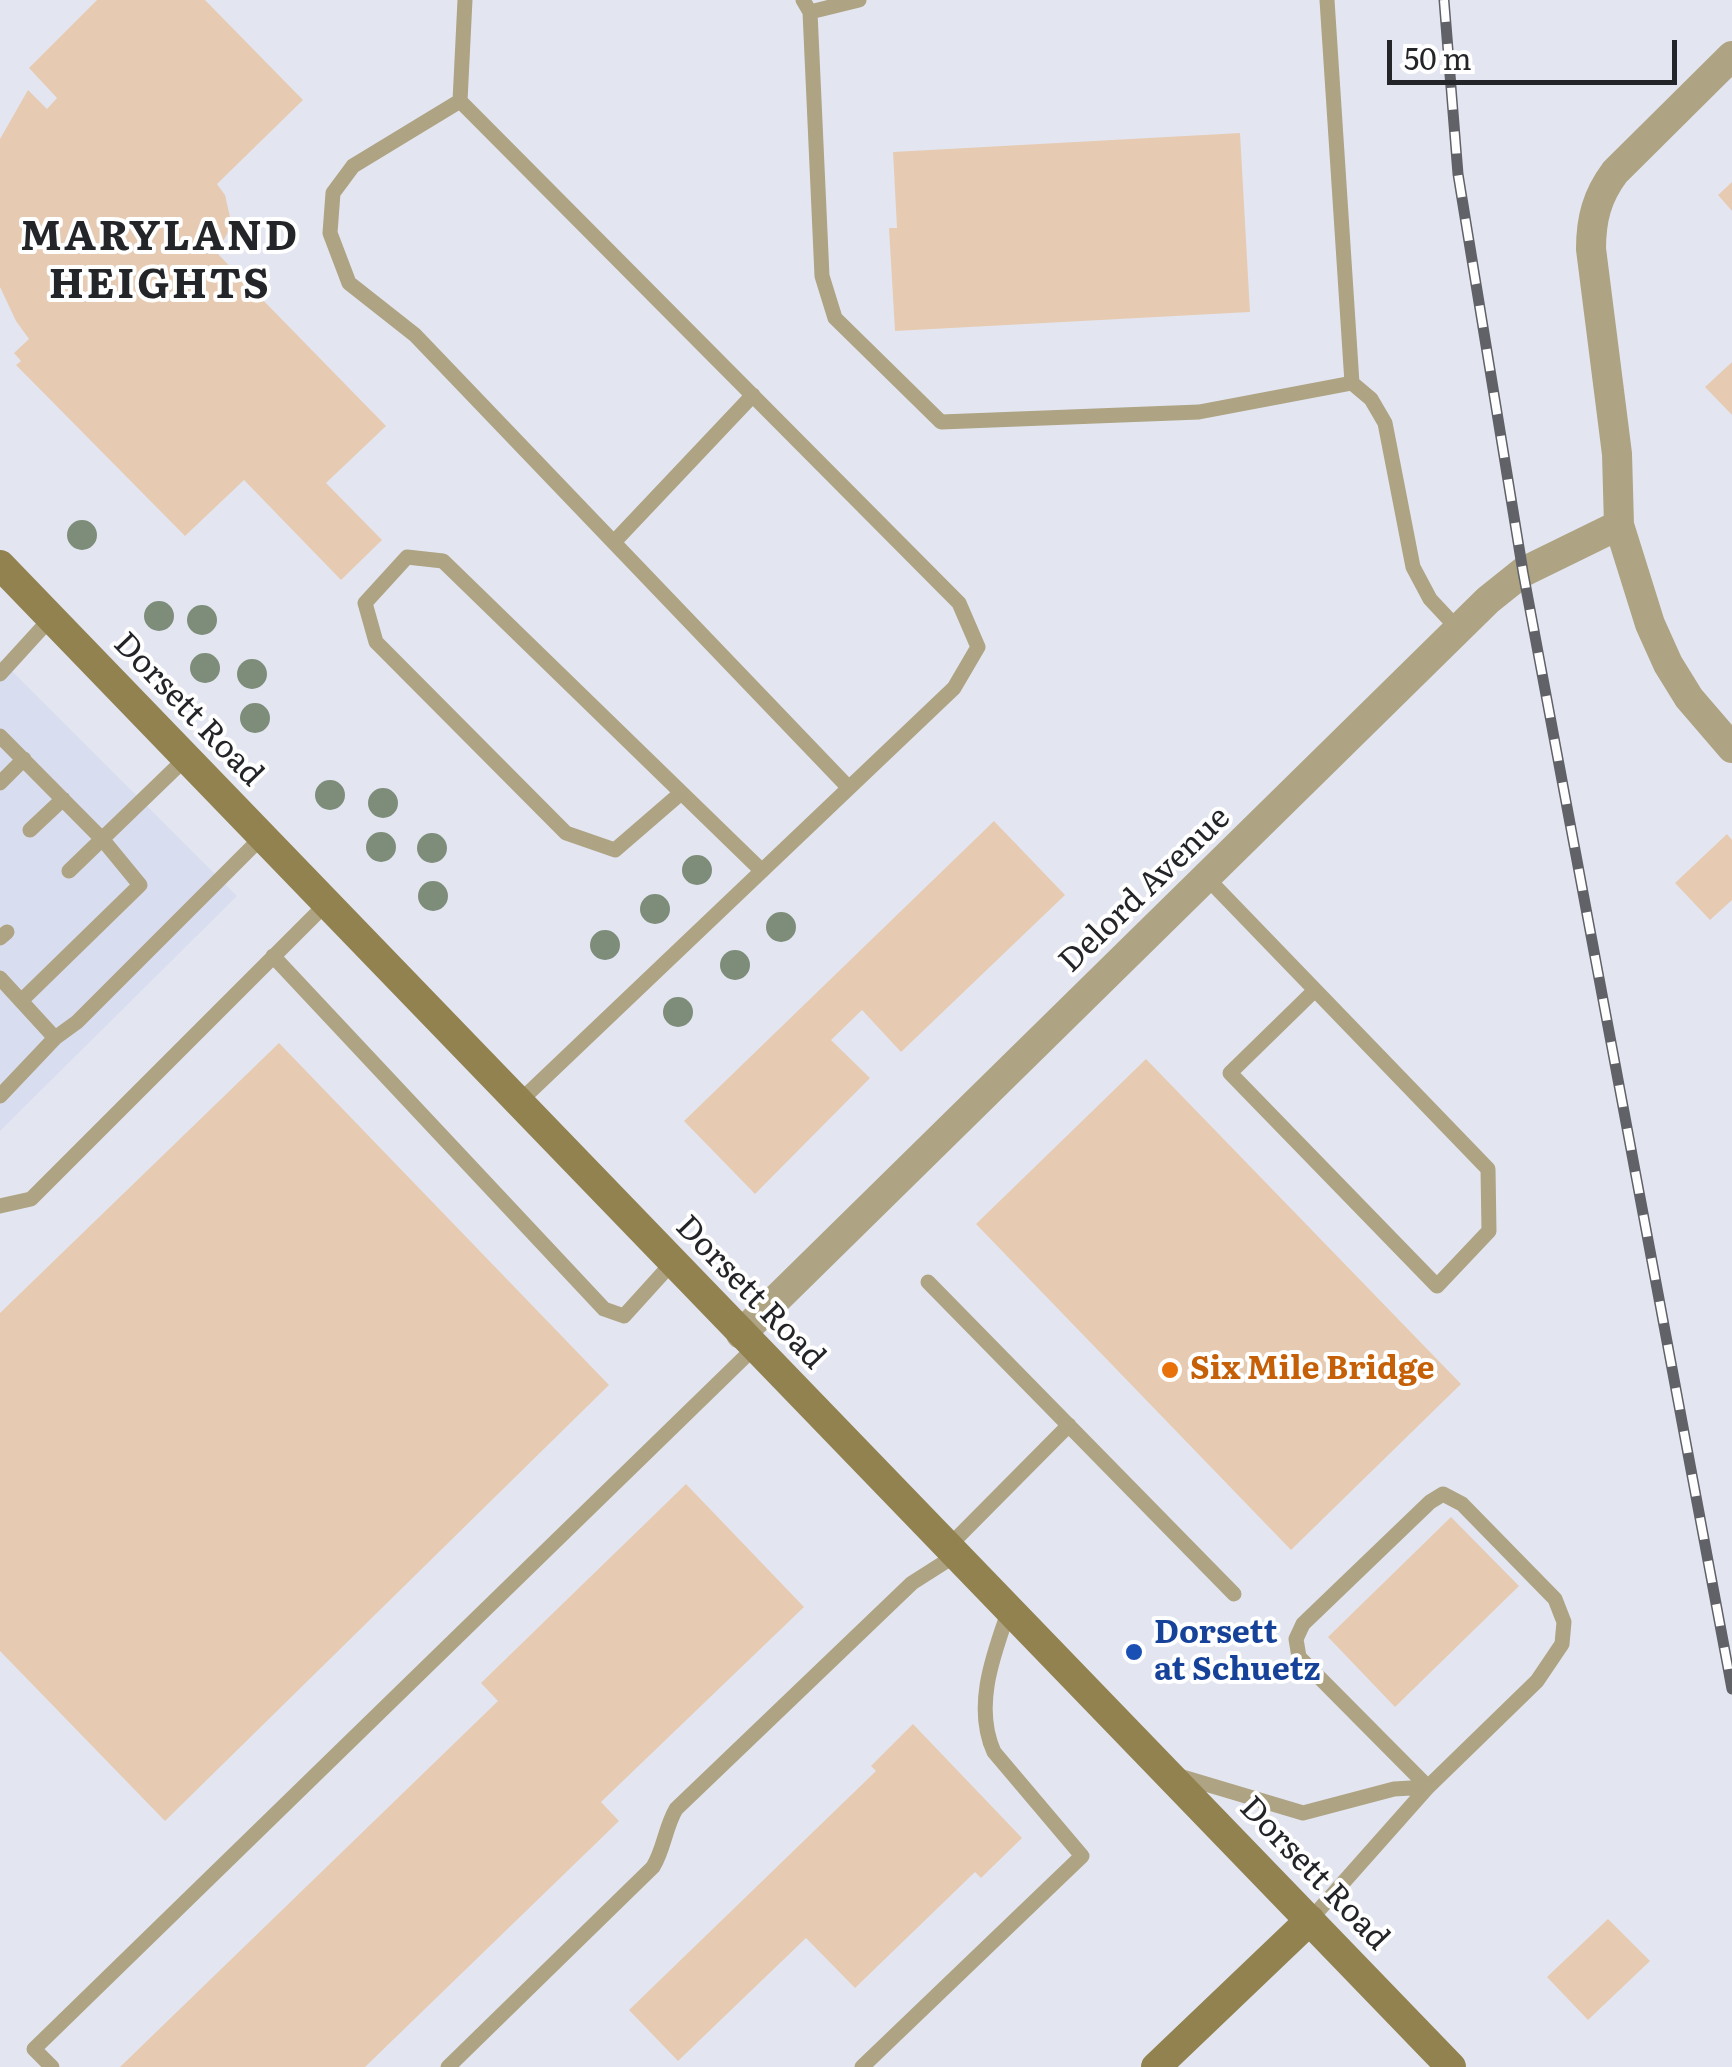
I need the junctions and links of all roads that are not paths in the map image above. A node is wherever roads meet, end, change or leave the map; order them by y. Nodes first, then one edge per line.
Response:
1 (465, 0) edge
2 (859, 0) edge
3 (1327, 0) edge
4 (806, 6) edge
5 (1732, 56) edge
6 (460, 100) junction
7 (1352, 384) junction
8 (753, 395) junction
9 (1619, 525) junction
10 (614, 542) junction
11 (0, 565) edge
12 (51, 618) junction
13 (1458, 629) junction
14 (0, 674) edge
15 (0, 736) edge
16 (1732, 748) edge
17 (186, 758) junction
18 (24, 759) junction
19 (0, 783) edge
20 (849, 788) junction
21 (681, 793) junction
22 (63, 799) junction
23 (30, 830) dead end
24 (262, 837) junction
25 (103, 840) junction
26 (69, 871) dead end
27 (762, 871) junction
28 (1207, 878) junction
29 (326, 904) junction
30 (273, 956) junction
31 (0, 978) edge
32 (1315, 990) junction
33 (21, 1001) junction
34 (55, 1038) junction
35 (0, 1096) edge
36 (518, 1103) junction
37 (0, 1206) edge
38 (672, 1263) junction
39 (928, 1282) dead end
40 (748, 1341) junction
41 (1069, 1426) junction
42 (952, 1552) junction
43 (1234, 1594) dead end
44 (1009, 1610) junction
45 (1168, 1773) junction
46 (1428, 1787) junction
47 (1310, 1920) junction
48 (52, 2067) edge
49 (448, 2067) edge
50 (862, 2067) edge
51 (1156, 2067) edge
52 (1451, 2067) edge

1 - 6 lane
2 - 4 lane
3 - 7 lane
4 - 7 lane
5 - 9 street
6 - 8 lane
6 - 10 lane
7 - 13 lane
8 - 10 lane
8 - 20 lane
9 - 13 street, Delord Avenue
9 - 16 street
10 - 20 lane
11 - 12 main road, Dorsett Road
12 - 14 lane
12 - 17 main road, Dorsett Road
13 - 28 street, Delord Avenue
15 - 18 lane
17 - 24 main road, Dorsett Road
17 - 25 lane
18 - 19 lane
18 - 22 lane
20 - 27 lane
21 - 21 lane
21 - 27 lane
22 - 23 lane
22 - 25 lane
24 - 29 main road, Dorsett Road
24 - 34 lane
25 - 26 lane
25 - 33 lane
27 - 36 lane
28 - 32 lane
28 - 40 street, Delord Avenue
29 - 30 lane
29 - 36 main road, Dorsett Road
30 - 37 lane
30 - 38 lane
31 - 33 lane
32 - 32 lane
33 - 34 lane
34 - 35 lane
36 - 38 main road, Dorsett Road
38 - 40 main road, Dorsett Road
39 - 41 lane
40 - 42 main road, Dorsett Road
40 - 48 lane
41 - 42 lane
41 - 43 lane
42 - 44 main road, Dorsett Road
42 - 49 lane
44 - 45 main road, Dorsett Road
44 - 50 lane
45 - 46 lane
45 - 47 main road, Dorsett Road
46 - 46 lane
46 - 47 lane
47 - 51 main road
47 - 52 main road, Dorsett Road

